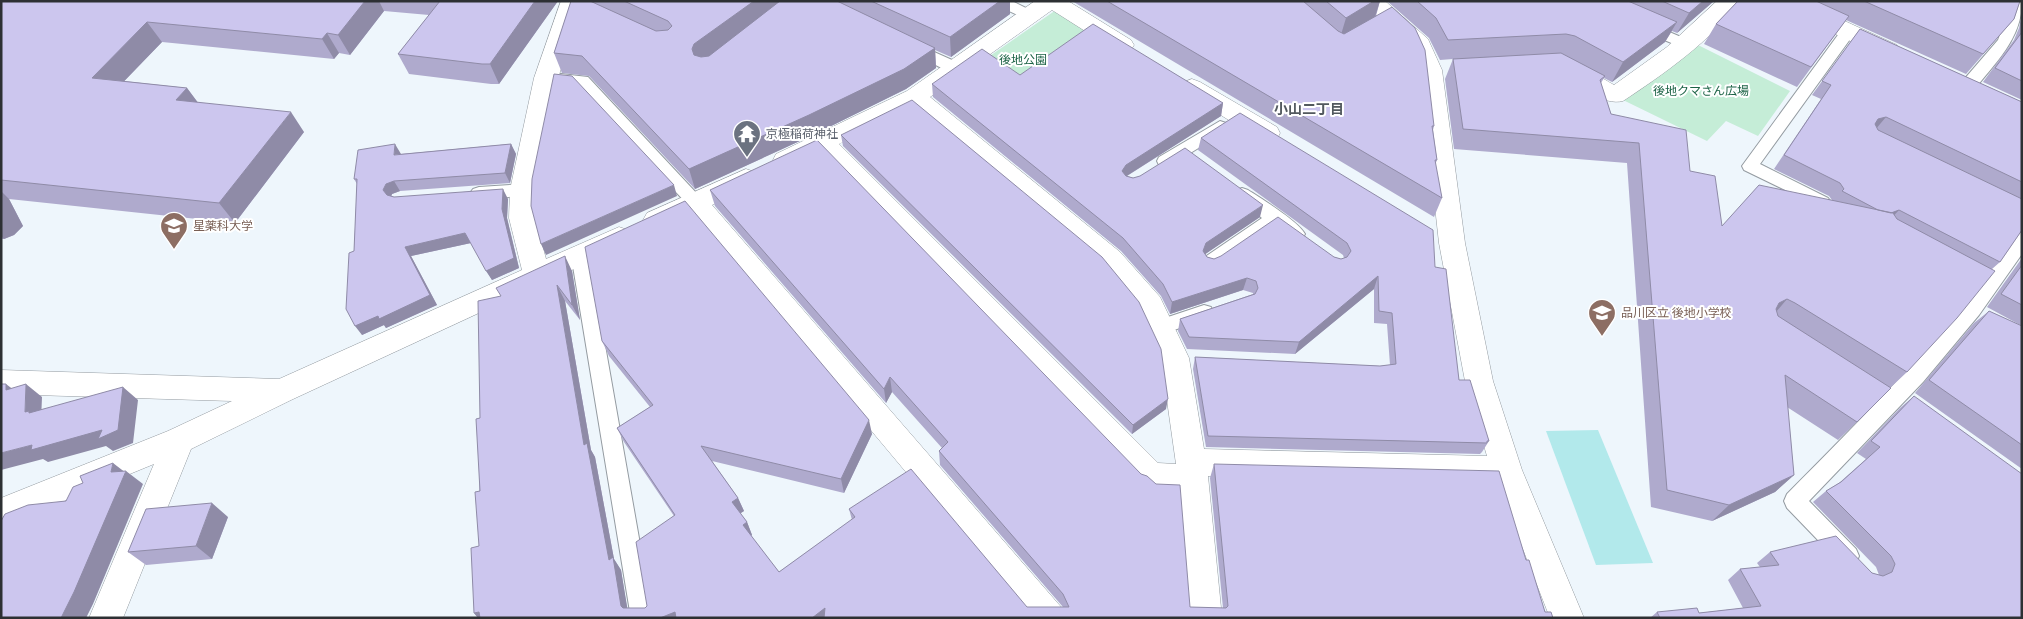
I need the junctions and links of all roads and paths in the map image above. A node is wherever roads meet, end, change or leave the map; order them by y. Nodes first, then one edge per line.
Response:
1 (999, 1) edge
2 (1052, 1) edge
3 (1372, 1) edge
4 (1729, 1) edge
5 (1782, 1) edge
6 (2020, 1) edge
7 (577, 4) edge
8 (1029, 15) junction
9 (1631, 20) edge
10 (1848, 31) junction
11 (904, 43) edge
12 (1683, 44) junction
13 (1145, 58) edge
14 (1908, 59) edge
15 (1546, 64) edge
16 (955, 68) junction
17 (1171, 74) edge
18 (546, 78) junction
19 (1959, 83) joint
20 (915, 97) junction
21 (1991, 97) edge
22 (1238, 115) junction
23 (823, 143) junction
24 (1290, 146) edge
25 (1183, 150) junction
26 (1198, 162) edge
27 (1154, 169) edge
28 (1229, 184) edge
29 (523, 190) junction
30 (466, 194) edge
31 (695, 202) junction
32 (1822, 202) edge
33 (1275, 218) junction
34 (1426, 228) edge
35 (2022, 239) edge
36 (1452, 243) junction
37 (1313, 246) edge
38 (580, 254) junction
39 (1211, 262) edge
40 (536, 274) junction
41 (1225, 305) edge
42 (1160, 327) junction
43 (1, 382) edge
44 (280, 391) junction
45 (1870, 393) edge
46 (1900, 401) junction
47 (179, 440) junction
48 (1191, 470) junction
49 (1507, 470) junction
50 (1, 513) edge
51 (1861, 569) edge
52 (106, 618) edge
53 (642, 618) edge
54 (1049, 618) edge
55 (1205, 618) edge
56 (1567, 618) edge

1 - 8 lane
2 - 8 street
2 - 13 street
3 - 36 street
4 - 12 street
5 - 10 street
6 - 19 lane
7 - 18 street
8 - 16 street
9 - 12 lane
10 - 14 street
10 - 32 lane
11 - 16 lane
12 - 15 street
16 - 20 street
17 - 22 street
18 - 29 street
18 - 31 lane
19 - 21 street
20 - 23 street
20 - 42 street
22 - 24 street
22 - 25 lane
23 - 31 street
23 - 48 street
25 - 26 lane
25 - 27 lane
28 - 33 lane
29 - 30 lane
29 - 40 street
31 - 38 street
31 - 54 street
33 - 37 lane
33 - 39 lane
34 - 36 street
35 - 46 lane
36 - 49 street
38 - 40 street
38 - 53 lane
40 - 44 street
41 - 42 lane
42 - 48 street
43 - 44 street
44 - 47 street
45 - 46 lane
46 - 51 lane
47 - 50 street
47 - 52 street
48 - 49 street
48 - 55 street
49 - 56 street

